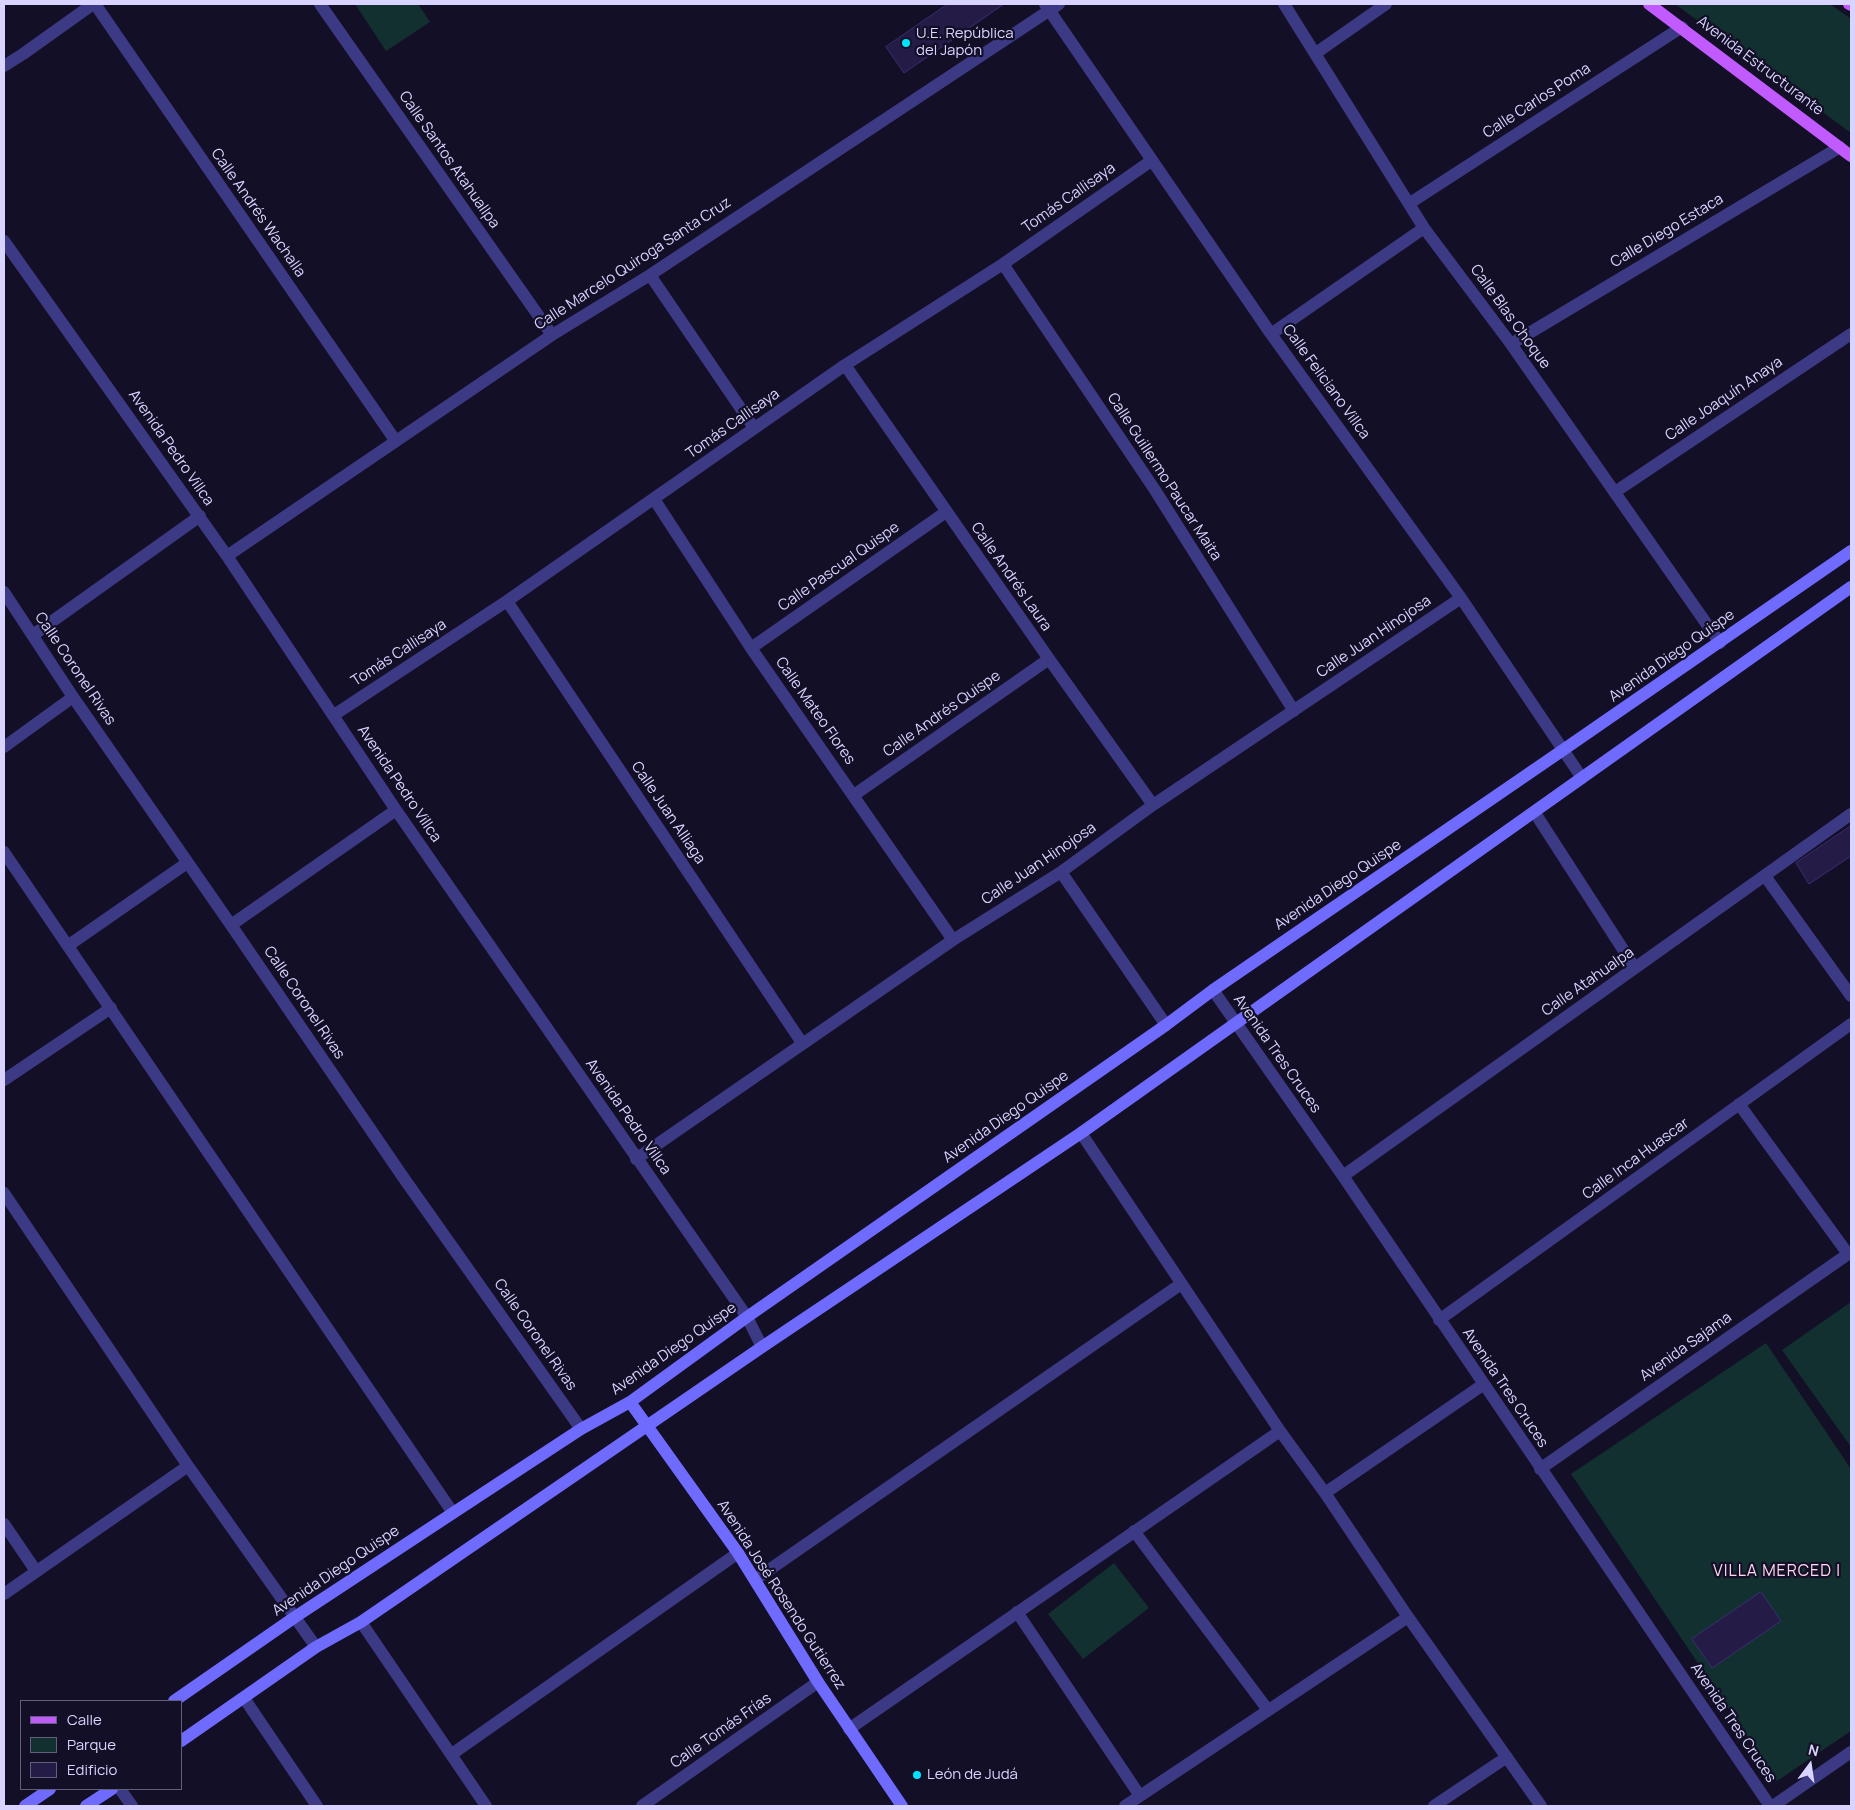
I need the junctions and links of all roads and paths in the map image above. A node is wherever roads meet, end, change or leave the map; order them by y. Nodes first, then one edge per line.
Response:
1 (94, 4) edge
2 (320, 4) edge
3 (1284, 4) edge
4 (1386, 4) edge
5 (1649, 4) edge
6 (1051, 6) edge
7 (1682, 27) junction
8 (1316, 53) junction
9 (4, 66) edge
10 (1840, 147) junction
11 (1851, 156) edge
12 (1151, 161) junction
13 (1410, 202) junction
14 (1424, 228) junction
15 (4, 241) edge
16 (1003, 264) junction
17 (650, 275) junction
18 (1271, 334) junction
19 (1851, 334) edge
20 (552, 335) junction
21 (1511, 344) junction
22 (845, 365) junction
23 (754, 428) junction
24 (395, 440) junction
25 (1614, 492) junction
26 (654, 499) junction
27 (946, 512) junction
28 (200, 516) junction
29 (1851, 551) edge
30 (227, 556) junction
31 (1851, 587) edge
32 (4, 592) edge
33 (1461, 598) junction
34 (507, 601) junction
35 (33, 635) junction
36 (1720, 642) junction
37 (751, 648) junction
38 (1049, 660) junction
39 (73, 697) junction
40 (1294, 710) junction
41 (334, 715) junction
42 (4, 747) edge
43 (1564, 750) junction
44 (1582, 778) junction
45 (854, 795) junction
46 (1153, 805) junction
47 (396, 810) junction
48 (1535, 813) junction
49 (1851, 814) edge
50 (4, 852) edge
51 (187, 863) junction
52 (1061, 872) junction
53 (1765, 876) junction
54 (231, 925) junction
55 (953, 940) junction
56 (69, 945) junction
57 (1636, 968) junction
58 (1213, 990) junction
59 (1851, 996) edge
60 (112, 1008) junction
61 (1237, 1024) junction
62 (1851, 1024) edge
63 (1166, 1025) junction
64 (802, 1043) junction
65 (4, 1080) edge
66 (1739, 1104) junction
67 (1081, 1133) junction
68 (636, 1159) junction
69 (1342, 1176) junction
70 (4, 1193) edge
71 (1850, 1253) edge
72 (1182, 1284) junction
73 (747, 1317) junction
74 (1439, 1320) junction
75 (762, 1347) junction
76 (1484, 1384) junction
77 (630, 1402) junction
78 (648, 1425) junction
79 (581, 1429) junction
80 (1280, 1431) junction
81 (188, 1466) junction
82 (1540, 1469) junction
83 (1325, 1493) junction
84 (453, 1513) junction
85 (4, 1524) edge
86 (1134, 1531) junction
87 (738, 1553) junction
88 (36, 1571) junction
89 (756, 1579) junction
90 (4, 1594) edge
91 (1017, 1612) junction
92 (295, 1617) junction
93 (1408, 1617) junction
94 (361, 1622) junction
95 (316, 1647) junction
96 (818, 1682) junction
97 (244, 1698) junction
98 (175, 1700) edge
99 (1268, 1710) junction
100 (849, 1729) junction
101 (182, 1740) edge
102 (1851, 1752) edge
103 (452, 1754) junction
104 (1507, 1757) junction
105 (48, 1790) edge
106 (110, 1790) edge
107 (121, 1790) edge
108 (1140, 1796) junction
109 (24, 1806) edge
110 (86, 1806) edge
111 (132, 1806) edge
112 (317, 1806) edge
113 (486, 1806) edge
114 (642, 1806) edge
115 (902, 1806) edge
116 (1125, 1806) edge
117 (1434, 1806) edge
118 (1541, 1806) edge
119 (1770, 1806) edge
120 (1773, 1806) edge

1 - 9 street
1 - 24 street, Calle Andrés Wachalla
2 - 20 street, Calle Santos Atahuallpa
3 - 8 street, Calle Blas Choque
4 - 8 street
5 - 7 main road, Avenida Estructurante
6 - 12 street, Calle Feliciano Villca
6 - 17 street, Calle Marcelo Quiroga Santa Cruz
7 - 10 main road, Avenida Estructurante
7 - 13 street, Calle Carlos Poma
8 - 13 street, Calle Blas Choque
10 - 11 main road, Avenida Estructurante
10 - 21 street, Calle Diego Estaca
12 - 16 street, Tomás Callisaya
12 - 18 street, Calle Feliciano Villca
13 - 14 street, Calle Blas Choque
14 - 18 street
14 - 21 street, Calle Blas Choque
15 - 28 street, Avenida Pedro Villca
16 - 22 street, Tomás Callisaya
16 - 40 street, Calle Guillermo Paucar Maita
17 - 20 street, Calle Marcelo Quiroga Santa Cruz
17 - 23 street
18 - 33 street, Calle Feliciano Villca
19 - 25 street, Calle Joaquín Anaya
20 - 24 street, Calle Marcelo Quiroga Santa Cruz
21 - 25 street, Calle Blas Choque
22 - 23 street, Tomás Callisaya
22 - 27 street, Calle Andrés Laura
23 - 26 street, Tomás Callisaya
24 - 30 street, Calle Marcelo Quiroga Santa Cruz
25 - 36 street, Calle Blas Choque
26 - 34 street, Tomás Callisaya
26 - 37 street, Calle Mateo Flores
27 - 37 street, Calle Pascual Quispe
27 - 38 street, Calle Andrés Laura
28 - 30 street, Avenida Pedro Villca
28 - 35 street
29 - 36 street, Avenida Diego Quispe
30 - 41 street, Avenida Pedro Villca
31 - 44 street
32 - 35 street, Calle Coronel Rivas
33 - 40 street, Calle Juan Hinojosa
33 - 43 street, Calle Feliciano Villca
34 - 41 street, Tomás Callisaya
34 - 64 street, Calle Juan Alliaga
35 - 39 street, Calle Coronel Rivas
36 - 43 street, Avenida Diego Quispe
37 - 45 street, Calle Mateo Flores
38 - 45 street, Calle Andrés Quispe
38 - 46 street, Calle Andrés Laura
39 - 42 street
39 - 51 street, Calle Coronel Rivas
40 - 46 street, Calle Juan Hinojosa
41 - 47 street, Avenida Pedro Villca
43 - 44 street, Calle Feliciano Villca
43 - 58 street, Avenida Diego Quispe
44 - 48 street
45 - 55 street, Calle Mateo Flores
46 - 52 street, Calle Juan Hinojosa
47 - 54 street
47 - 68 street, Avenida Pedro Villca
48 - 57 street
48 - 61 street
49 - 53 street, Calle Atahualpa
50 - 56 street
51 - 54 street, Calle Coronel Rivas
51 - 56 street
52 - 55 street, Calle Juan Hinojosa
52 - 63 street
53 - 57 street, Calle Atahualpa
53 - 59 street
54 - 79 street, Calle Coronel Rivas
55 - 64 street, Calle Juan Hinojosa
56 - 60 street
57 - 69 street, Calle Atahualpa
58 - 61 street, Avenida Tres Cruces
58 - 63 street, Avenida Diego Quispe
60 - 65 street
60 - 84 street
61 - 67 street
61 - 69 street, Avenida Tres Cruces
62 - 66 street, Calle Inca Huascar
63 - 73 street, Avenida Diego Quispe
64 - 68 street, Calle Juan Hinojosa
66 - 71 street
66 - 74 street, Calle Inca Huascar
67 - 72 street
67 - 75 street
68 - 73 street, Avenida Pedro Villca
69 - 74 street, Avenida Tres Cruces
70 - 81 street
71 - 82 street, Avenida Sajama
72 - 80 street
72 - 89 street
73 - 75 street, Avenida Pedro Villca
73 - 77 street, Avenida Diego Quispe
74 - 76 street, Avenida Tres Cruces
75 - 78 street
76 - 82 street, Avenida Tres Cruces
76 - 83 street
77 - 78 street, Avenida José Rosendo Gutierrez
77 - 79 street, Avenida Diego Quispe
78 - 87 street, Avenida José Rosendo Gutierrez
78 - 94 street
79 - 84 street, Avenida Diego Quispe
80 - 83 street
80 - 86 street
81 - 88 street
81 - 92 street
82 - 119 street, Avenida Tres Cruces
83 - 93 street
84 - 92 street, Avenida Diego Quispe
85 - 88 street
86 - 91 street
86 - 99 street
87 - 89 street, Avenida José Rosendo Gutierrez
87 - 103 street
88 - 90 street
89 - 96 street, Avenida José Rosendo Gutierrez
91 - 100 street
91 - 108 street
92 - 95 street
92 - 98 street, Avenida Diego Quispe
93 - 99 street
93 - 104 street
94 - 95 street
94 - 103 street
95 - 97 street
96 - 100 street, Avenida José Rosendo Gutierrez
96 - 114 street, Calle Tomás Frías
97 - 101 street
97 - 112 street
99 - 108 street
100 - 115 street, Avenida José Rosendo Gutierrez
102 - 120 street
103 - 113 street
104 - 117 street
104 - 118 street
105 - 109 street
106 - 110 street
107 - 111 street
108 - 116 street

